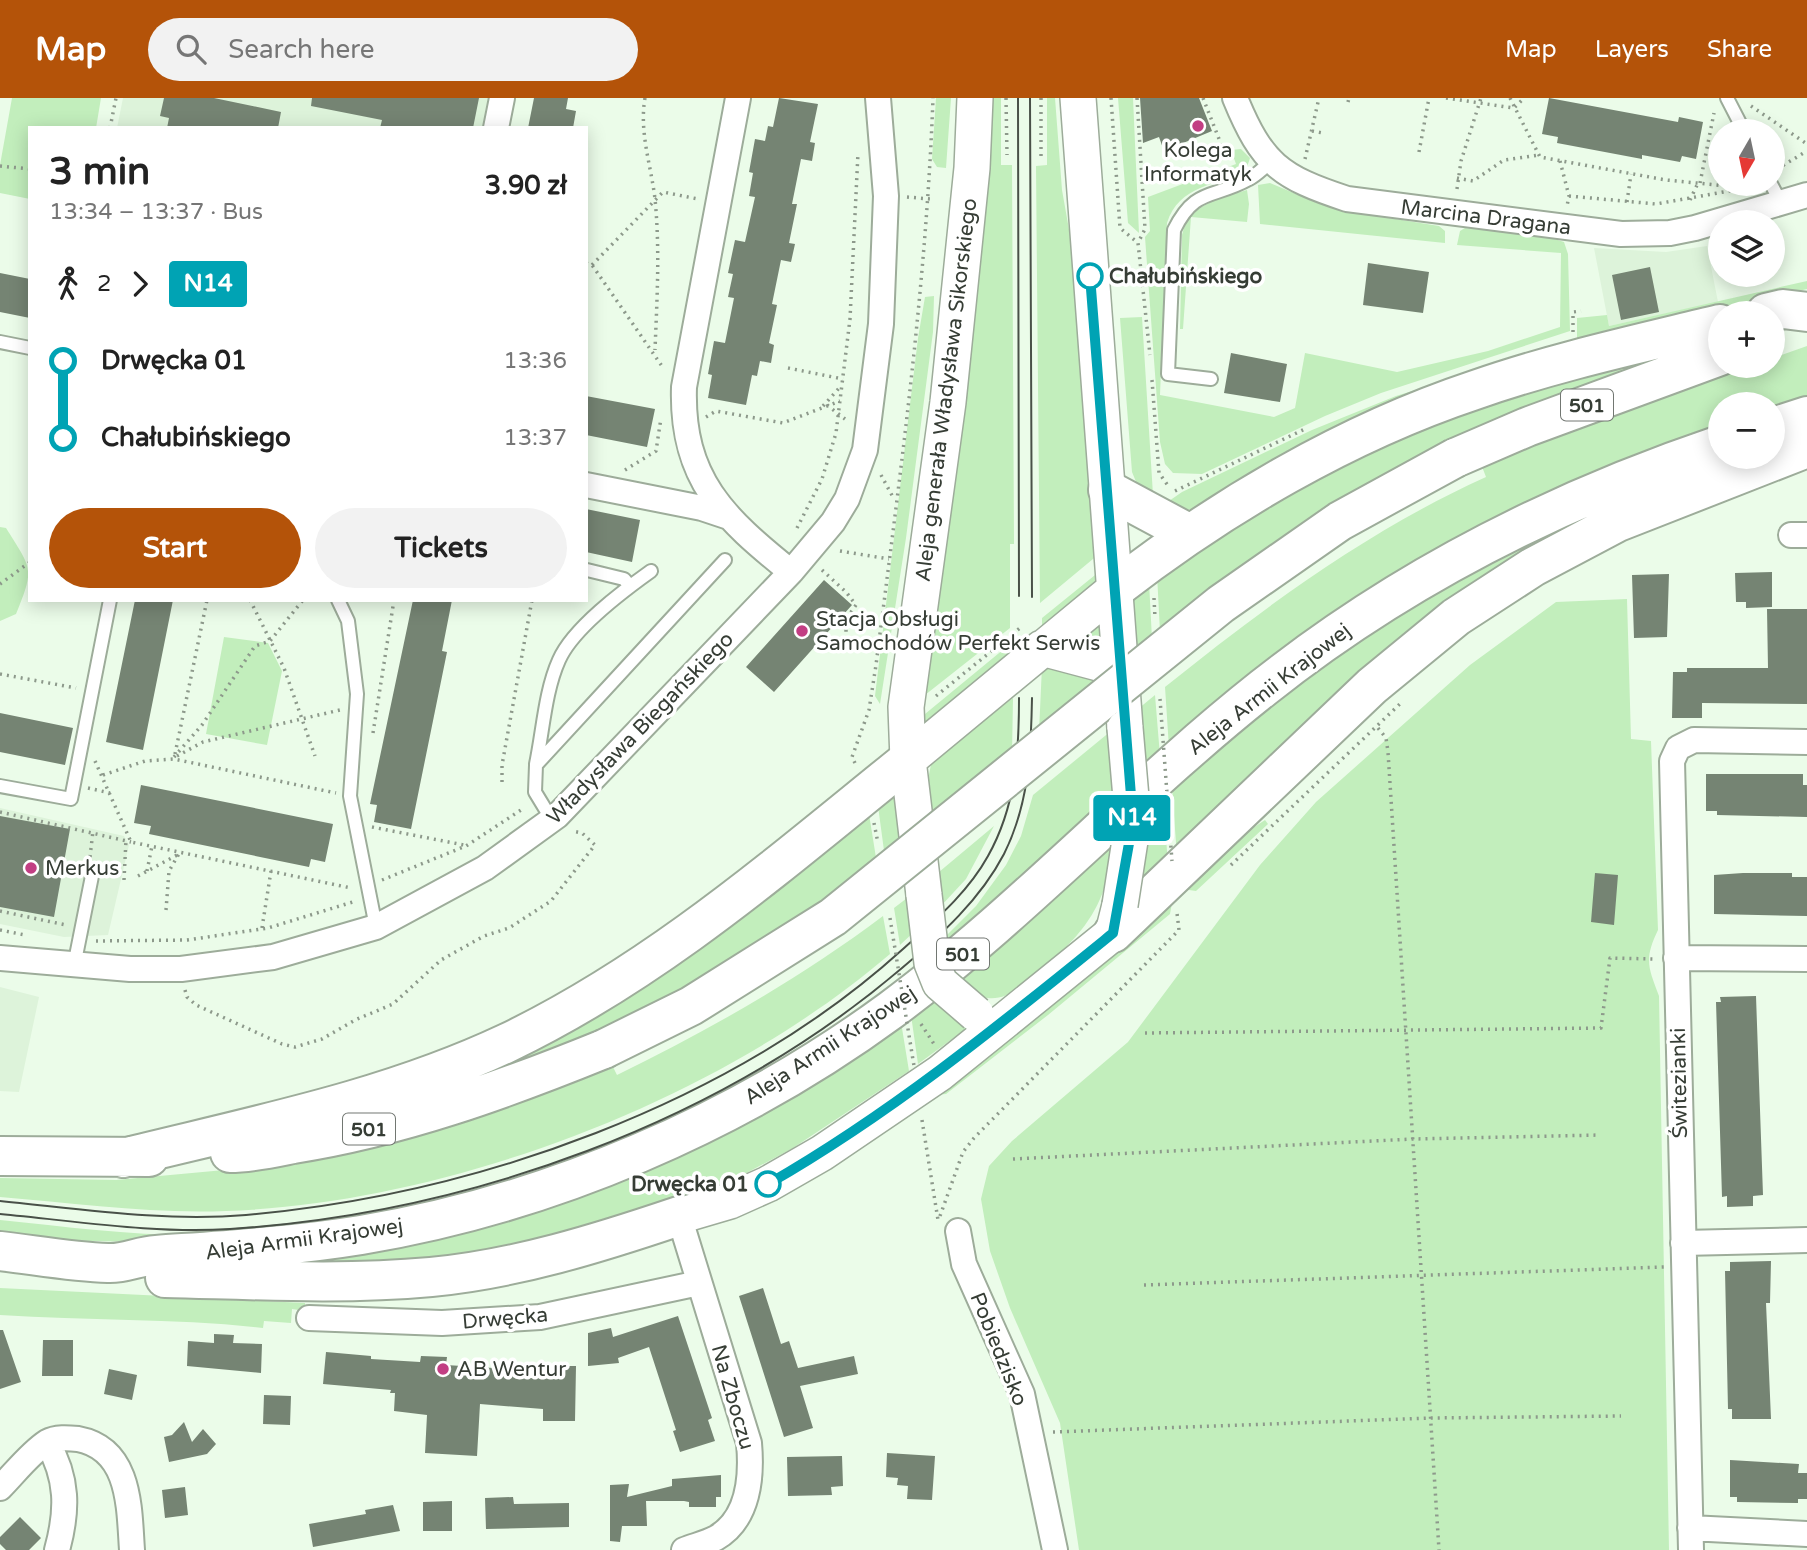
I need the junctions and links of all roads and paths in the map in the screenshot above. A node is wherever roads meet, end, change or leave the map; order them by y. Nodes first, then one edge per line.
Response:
1 (116, 98) edge
2 (502, 98) edge
3 (645, 98) edge
4 (738, 98) edge
5 (878, 98) edge
6 (933, 98) edge
7 (975, 98) edge
8 (1006, 98) edge
9 (1041, 98) edge
10 (1078, 98) edge
11 (1111, 98) edge
12 (1137, 98) edge
13 (1203, 98) edge
14 (1235, 98) edge
15 (1319, 98) edge
16 (1429, 98) edge
17 (1446, 98) edge
18 (1481, 98) edge
19 (1510, 98) edge
20 (1524, 98) edge
21 (1727, 98) edge
22 (1747, 103) dead end
23 (1479, 105) junction
24 (1715, 106) dead end
25 (1514, 108) junction
26 (1738, 119) edge
27 (110, 126) edge
28 (496, 126) edge
29 (1312, 131) junction
30 (1323, 133) dead end
31 (860, 141) dead end
32 (1221, 144) dead end
33 (1807, 144) edge
34 (1807, 151) edge
35 (1419, 152) dead end
36 (1007, 155) dead end
37 (1539, 155) junction
38 (1041, 156) dead end
39 (1560, 161) junction
40 (1271, 162) junction
41 (1302, 164) dead end
42 (0, 166) edge
43 (1785, 166) edge
44 (28, 169) edge
45 (1631, 174) junction
46 (1457, 178) junction
47 (1699, 183) junction
48 (1708, 184) edge
49 (1785, 190) edge
50 (1458, 191) dead end
51 (1708, 195) edge
52 (1807, 195) edge
53 (1754, 196) edge
54 (687, 197) dead end
55 (654, 198) junction
56 (1690, 200) junction
57 (1627, 202) junction
58 (1138, 243) junction
59 (588, 264) edge
60 (592, 265) junction
61 (1785, 309) edge
62 (1807, 312) edge
63 (1807, 326) edge
64 (1708, 327) edge
65 (1785, 334) edge
66 (0, 342) edge
67 (28, 348) edge
68 (654, 352) junction
69 (1708, 360) edge
70 (1151, 366) dead end
71 (788, 368) dead end
72 (665, 377) dead end
73 (1211, 379) dead end
74 (1152, 380) dead end
75 (843, 381) junction
76 (840, 401) junction
77 (663, 405) dead end
78 (822, 408) junction
79 (1807, 416) edge
80 (1785, 423) edge
81 (685, 430) junction
82 (1807, 448) edge
83 (1708, 449) edge
84 (619, 474) dead end
85 (588, 485) edge
86 (1108, 490) junction
87 (1172, 492) dead end
88 (733, 519) junction
89 (1190, 534) junction
90 (830, 549) dead end
91 (771, 556) junction
92 (889, 559) junction
93 (725, 560) dead end
94 (28, 563) edge
95 (815, 564) dead end
96 (588, 570) edge
97 (651, 571) dead end
98 (791, 572) junction
99 (0, 583) edge
100 (630, 586) junction
101 (1115, 589) junction
102 (110, 602) edge
103 (207, 602) edge
104 (251, 602) edge
105 (301, 602) edge
106 (339, 602) edge
107 (394, 602) edge
108 (532, 602) edge
109 (846, 636) dead end
110 (270, 641) junction
111 (1042, 648) junction
112 (1121, 669) junction
113 (0, 674) edge
114 (92, 691) junction
115 (1160, 699) dead end
116 (356, 706) junction
117 (869, 710) junction
118 (879, 710) dead end
119 (302, 720) junction
120 (1378, 728) dead end
121 (373, 734) dead end
122 (82, 740) junction
123 (1807, 742) edge
124 (315, 756) dead end
125 (174, 758) junction
126 (908, 760) junction
127 (536, 765) junction
128 (856, 765) dead end
129 (103, 775) junction
130 (502, 782) dead end
131 (0, 786) edge
132 (350, 796) junction
133 (546, 810) junction
134 (0, 812) edge
135 (93, 831) junction
136 (369, 837) dead end
137 (128, 841) junction
138 (595, 845) dead end
139 (90, 846) dead end
140 (152, 846) junction
141 (466, 846) junction
142 (180, 853) junction
143 (1172, 861) dead end
144 (93, 871) dead end
145 (146, 871) junction
146 (271, 871) junction
147 (138, 876) dead end
148 (124, 880) dead end
149 (366, 889) junction
150 (166, 910) dead end
151 (0, 911) edge
152 (1177, 914) dead end
153 (890, 918) dead end
154 (1116, 919) junction
155 (67, 925) dead end
156 (376, 927) junction
157 (262, 929) junction
158 (0, 930) edge
159 (79, 942) junction
160 (0, 958) edge
161 (1676, 958) junction
162 (1647, 959) dead end
163 (1807, 959) edge
164 (74, 966) junction
165 (187, 997) dead end
166 (915, 1016) dead end
167 (987, 1021) junction
168 (1406, 1032) junction
169 (1145, 1033) dead end
170 (937, 1049) dead end
171 (914, 1066) dead end
172 (923, 1125) dead end
173 (1600, 1135) dead end
174 (1413, 1139) junction
175 (0, 1156) edge
176 (123, 1158) junction
177 (1013, 1159) dead end
178 (679, 1216) junction
179 (958, 1231) dead end
180 (1807, 1240) edge
181 (1683, 1243) junction
182 (0, 1251) edge
183 (113, 1264) junction
184 (1660, 1268) dead end
185 (1422, 1277) junction
186 (699, 1283) junction
187 (1144, 1285) dead end
188 (309, 1318) dead end
189 (1621, 1416) dead end
190 (1431, 1418) junction
191 (1065, 1429) dead end
192 (47, 1442) junction
193 (0, 1488) edge
194 (1807, 1534) edge
195 (1690, 1539) edge
196 (57, 1550) edge
197 (132, 1550) edge
198 (684, 1550) edge
199 (1055, 1550) edge
200 (1439, 1550) edge

1 - 27 path
2 - 28 street
3 - 55 path
4 - 81 street
5 - 98 street, Władysława Biegańskiego
6 - 92 path
7 - 126 street, Aleja generała Władysława Sikorskiego
8 - 36 path
9 - 38 path
10 - 86 street
11 - 58 path
12 - 58 path
13 - 32 path
14 - 40 street, Marcina Dragana
15 - 29 path
16 - 35 path
17 - 23 path
18 - 23 path
19 - 25 path
20 - 25 path
21 - 26 lane
22 - 33 path
23 - 25 path
23 - 46 path
24 - 47 path
25 - 37 path
29 - 30 path
29 - 41 path
31 - 75 path
34 - 43 path
37 - 39 path
37 - 46 path
39 - 45 path
39 - 57 path
40 - 53 street, Marcina Dragana
40 - 73 lane
42 - 44 path
45 - 47 path
45 - 57 path
46 - 50 path
47 - 48 path
47 - 56 path
49 - 52 street, Marcina Dragana
51 - 56 path
54 - 55 path
55 - 60 path
55 - 68 path
56 - 57 path
58 - 70 path
59 - 60 path
60 - 68 path
61 - 62 main road
63 - 65 main road
64 - 89 main road
66 - 67 lane
68 - 72 path
69 - 176 main road, 501, bridge
71 - 75 path
74 - 87 path
75 - 76 path
75 - 78 path
76 - 78 path
76 - 91 path
77 - 84 path
78 - 81 path
79 - 80 main road
81 - 88 street
82 - 154 main road
83 - 183 main road, Aleja Armii Krajowej / 501
85 - 88 street
86 - 89 main road
86 - 101 street
88 - 91 street
89 - 101 main road
90 - 92 path
91 - 98 street
92 - 117 path
93 - 127 lane
94 - 99 path
95 - 109 path
96 - 100 lane
97 - 100 lane
98 - 133 street, Władysława Biegańskiego
100 - 127 lane
101 - 111 street
101 - 112 street
102 - 114 lane
103 - 125 path
104 - 110 path
105 - 110 path
106 - 116 lane
107 - 121 path
108 - 130 path
110 - 119 path
110 - 125 path
111 - 112 street
111 - 126 street
112 - 154 street, bridge
113 - 114 path
114 - 122 lane
115 - 143 path, bridge
116 - 119 path
116 - 132 lane
117 - 118 path
117 - 128 path
119 - 124 path
119 - 125 path
120 - 168 path
122 - 129 path
122 - 131 lane
123 - 161 street, Świtezianki
125 - 129 path
125 - 132 path
126 - 167 street, Aleja generała Władysława Sikorskiego, bridge
126 - 176 main road
127 - 133 lane
129 - 137 path
132 - 149 lane
133 - 141 path
133 - 156 street, Władysława Biegańskiego
134 - 135 path
135 - 137 path
135 - 139 path
136 - 141 path
137 - 140 path
137 - 148 path
138 - 165 path
140 - 142 path
140 - 145 path
141 - 149 path
142 - 145 path
142 - 146 path
142 - 150 path
144 - 159 lane
145 - 147 path
146 - 149 path
146 - 157 path
149 - 156 lane
149 - 157 path
151 - 155 path
152 - 172 path
153 - 171 path, bridge
154 - 167 street
156 - 164 street, Władysława Biegańskiego
157 - 159 path
158 - 159 path
159 - 164 lane
160 - 164 street, Władysława Biegańskiego
161 - 163 street
161 - 181 street, Świtezianki
162 - 168 path
166 - 170 path
167 - 178 street
168 - 169 path
168 - 174 path
173 - 174 path
174 - 177 path
174 - 185 path
175 - 176 main road, 501
178 - 183 main road
178 - 186 street, Na Zboczu
179 - 199 street, Pobiedzisko
180 - 181 street
181 - 195 street, Świtezianki
182 - 183 main road, Aleja Armii Krajowej / 501
184 - 185 path
185 - 187 path
185 - 190 path
186 - 188 street, Drwęcka
186 - 198 street, Na Zboczu
189 - 190 path
190 - 191 path
190 - 200 path
192 - 193 street
192 - 196 street
192 - 197 street
194 - 195 street

